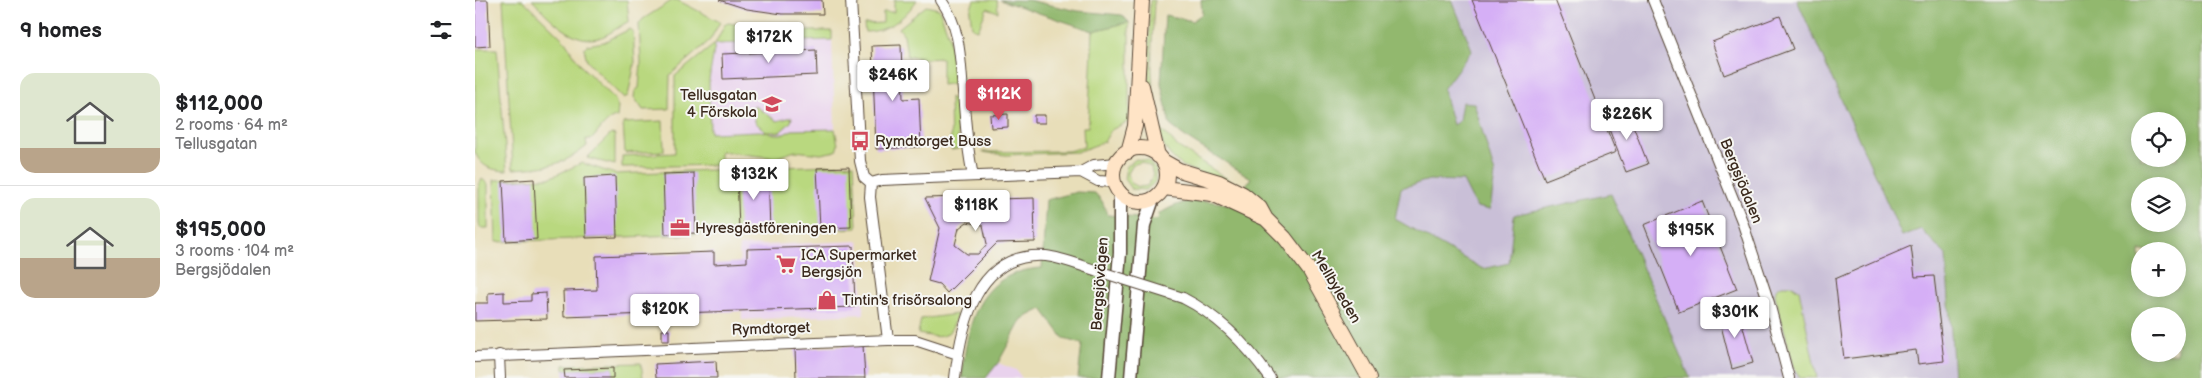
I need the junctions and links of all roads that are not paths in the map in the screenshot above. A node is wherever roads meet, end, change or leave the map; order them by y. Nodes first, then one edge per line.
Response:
1 (851, 0) edge
2 (941, 0) edge
3 (1142, 0) edge
4 (1653, 0) edge
5 (1139, 66) junction
6 (1128, 152) junction
7 (1161, 158) junction
8 (1117, 163) junction
9 (1081, 172) junction
10 (973, 176) junction
11 (871, 183) junction
12 (1117, 187) junction
13 (1164, 188) junction
14 (1153, 199) junction
15 (1266, 219) junction
16 (888, 340) junction
17 (958, 354) junction
18 (499, 356) junction
19 (475, 357) edge
20 (500, 378) edge
21 (955, 378) edge
22 (1109, 378) edge
23 (1131, 378) edge
24 (1269, 378) edge
25 (1369, 378) edge
26 (1789, 378) edge

1 - 11 street
2 - 10 street
3 - 5 main road
4 - 26 street, Bergsjödalen
5 - 6 main road
5 - 7 main road
6 - 7 main road
6 - 8 main road
7 - 13 main road
7 - 15 main road, Mellbyleden
8 - 9 street
8 - 12 main road, Bergsjövägen
9 - 10 street
9 - 12 street
10 - 11 street
11 - 16 street
12 - 14 main road
12 - 22 street, Bergsjövägen
13 - 14 main road
13 - 15 main road, Mellbyleden
14 - 23 street
15 - 25 main road, Mellbyleden
16 - 17 street, Rymdtorget
16 - 18 street, Rymdtorget
17 - 21 street
17 - 24 street, bridge
18 - 19 street, Rymdtorget
18 - 20 street

